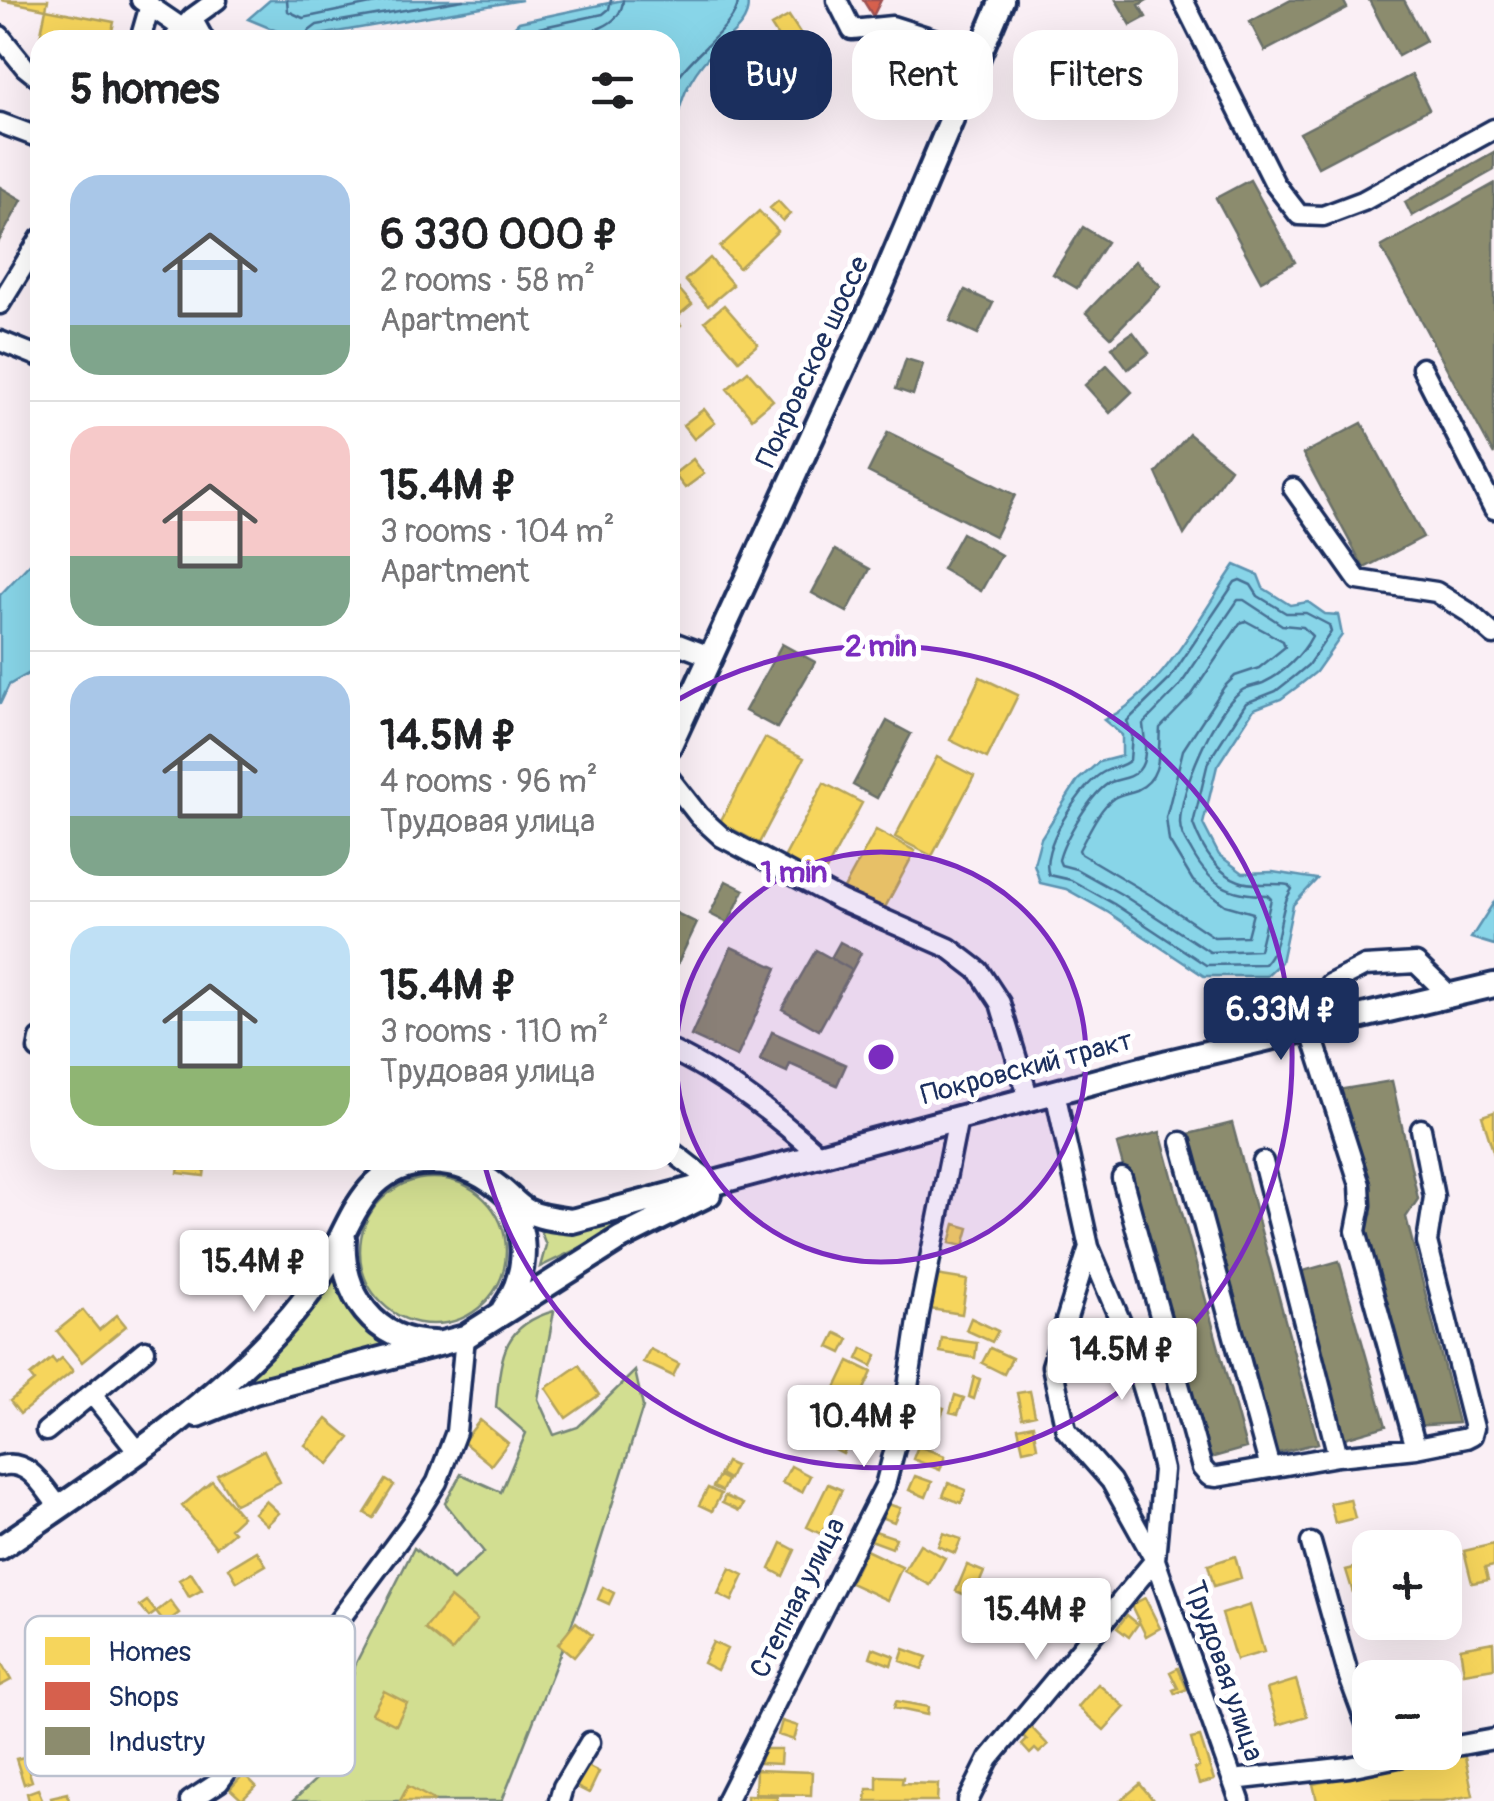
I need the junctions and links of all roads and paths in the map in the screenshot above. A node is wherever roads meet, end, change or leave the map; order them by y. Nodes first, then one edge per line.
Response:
1 (217, 0) edge
2 (836, 0) edge
3 (1002, 0) edge
4 (1183, 0) edge
5 (145, 3) edge
6 (183, 29) edge
7 (141, 30) edge
8 (852, 30) edge
9 (852, 30) edge
10 (905, 30) edge
11 (990, 30) edge
12 (0, 36) edge
13 (30, 71) edge
14 (952, 120) edge
15 (0, 123) edge
16 (1494, 128) edge
17 (30, 134) edge
18 (30, 255) edge
19 (0, 304) edge
20 (0, 342) edge
21 (30, 353) edge
22 (1422, 368) dead end
23 (1293, 488) dead end
24 (1494, 509) edge
25 (1494, 634) edge
26 (680, 645) edge
27 (712, 657) junction
28 (680, 724) edge
29 (680, 792) edge
30 (1494, 985) edge
31 (1450, 996) junction
32 (1334, 1022) junction
33 (1310, 1029) junction
34 (680, 1056) edge
35 (1055, 1092) junction
36 (1029, 1099) junction
37 (958, 1118) junction
38 (1421, 1128) dead end
39 (1181, 1142) dead end
40 (818, 1154) junction
41 (680, 1158) edge
42 (1263, 1162) dead end
43 (392, 1170) edge
44 (475, 1170) edge
45 (495, 1170) edge
46 (752, 1172) junction
47 (1122, 1178) dead end
48 (711, 1182) junction
49 (504, 1192) junction
50 (352, 1211) junction
51 (1089, 1247) junction
52 (497, 1317) junction
53 (455, 1340) junction
54 (145, 1350) dead end
55 (92, 1394) junction
56 (170, 1429) junction
57 (46, 1431) dead end
58 (1416, 1448) junction
59 (138, 1451) junction
60 (1338, 1456) junction
61 (0, 1466) edge
62 (1270, 1468) junction
63 (60, 1507) junction
64 (1312, 1542) dead end
65 (0, 1548) edge
66 (1155, 1560) junction
67 (342, 1616) edge
68 (1352, 1684) edge
69 (1494, 1739) edge
70 (590, 1742) dead end
71 (1462, 1745) edge
72 (1352, 1761) edge
73 (223, 1776) edge
74 (1233, 1780) junction
75 (190, 1801) edge
76 (559, 1801) edge
77 (726, 1801) edge
78 (968, 1801) edge
79 (1240, 1801) edge

1 - 6 street
2 - 8 street
3 - 11 main road, Покровское шоссе
4 - 16 street
5 - 6 street
5 - 7 street
9 - 10 street
12 - 13 street
14 - 27 main road, Покровское шоссе
15 - 17 street
18 - 19 street
20 - 21 street
22 - 24 street
23 - 25 street
26 - 27 street
27 - 28 main road, Покровское шоссе
29 - 36 street
30 - 31 main road, Покровский тракт
31 - 32 main road, Покровский тракт
31 - 32 street
32 - 33 main road, Покровский тракт
33 - 35 main road, Покровский тракт
33 - 58 street
34 - 40 street
35 - 36 main road, Покровский тракт
35 - 51 street, Трудовая улица
36 - 37 main road, Покровский тракт
37 - 40 main road, Покровский тракт
37 - 77 street, Степная улица
38 - 58 street
39 - 62 street
40 - 46 main road, Покровский тракт
41 - 48 street
42 - 60 street
43 - 50 main road
44 - 49 main road
45 - 49 main road
46 - 48 main road
46 - 52 main road
47 - 62 street
48 - 49 main road
49 - 52 main road
50 - 53 main road
50 - 56 main road
51 - 66 street, Трудовая улица
51 - 66 street, Трудовая улица
52 - 53 main road
53 - 56 main road
53 - 67 street
54 - 55 street
55 - 57 street
55 - 59 street
56 - 59 main road
58 - 60 street
59 - 63 main road
60 - 62 street
61 - 63 street
63 - 65 main road
64 - 68 street
66 - 74 street, Трудовая улица
66 - 78 street
69 - 71 street
70 - 76 street
72 - 74 street
73 - 75 street
74 - 79 street, Трудовая улица

